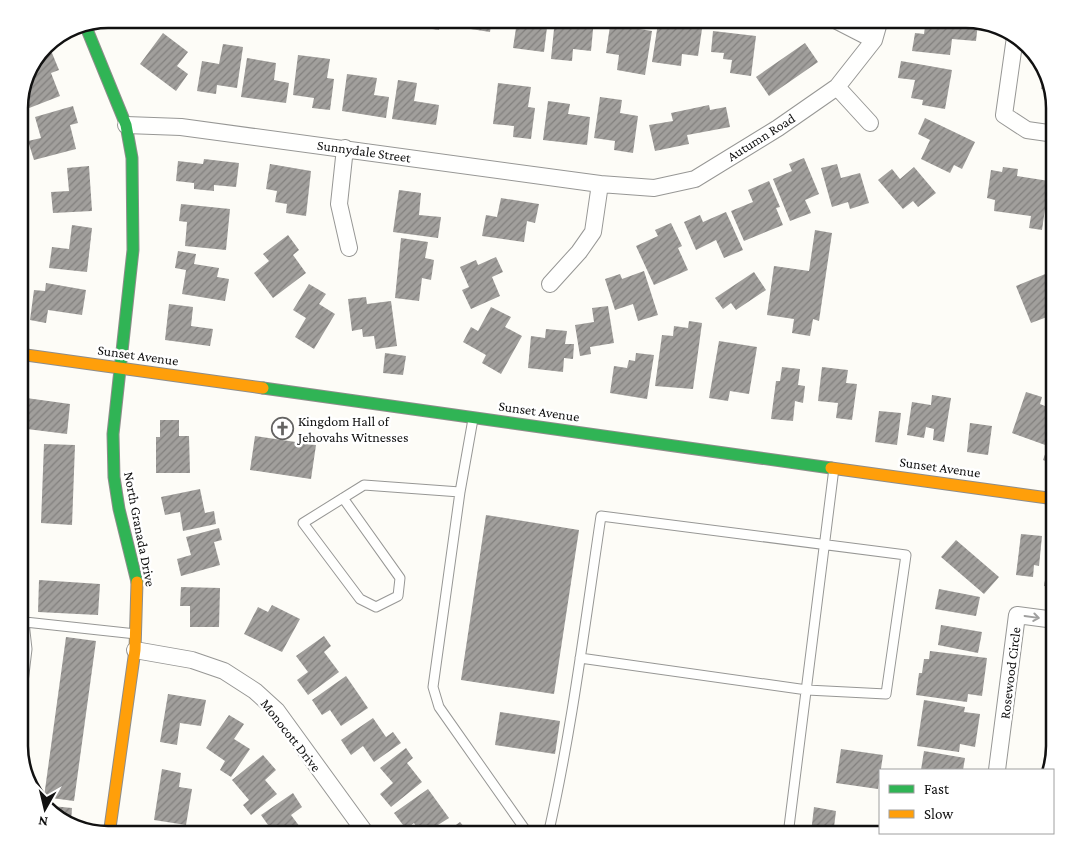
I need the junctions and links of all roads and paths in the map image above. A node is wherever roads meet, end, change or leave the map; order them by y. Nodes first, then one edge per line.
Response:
1 (851, 28) edge
2 (877, 28) edge
3 (87, 31) edge
4 (874, 40) junction
5 (1014, 43) edge
6 (837, 86) junction
7 (870, 123) dead end
8 (126, 124) junction
9 (1046, 133) edge
10 (345, 148) junction
11 (600, 184) junction
12 (349, 248) dead end
13 (550, 284) dead end
14 (28, 355) edge
15 (120, 368) junction
16 (474, 417) junction
17 (834, 468) junction
18 (460, 492) junction
19 (1046, 497) edge
20 (343, 498) junction
21 (825, 545) junction
22 (1046, 619) edge
23 (28, 623) edge
24 (136, 642) junction
25 (580, 658) junction
26 (807, 690) junction
27 (997, 769) edge
28 (111, 826) edge
29 (361, 826) edge
30 (523, 826) edge
31 (550, 826) edge
32 (789, 826) edge

1 - 4 street
2 - 4 street, Autumn Road
3 - 8 main road, North Granada Drive
4 - 6 street, Autumn Road
5 - 9 street
6 - 7 street
6 - 11 street, Autumn Road
8 - 10 street, Sunnydale Street
8 - 15 main road, North Granada Drive
10 - 11 street, Sunnydale Street
10 - 12 street
11 - 13 street
14 - 15 main road, Sunset Avenue
15 - 16 main road, Sunset Avenue
15 - 24 main road, North Granada Drive
16 - 17 main road, Sunset Avenue
16 - 18 lane
17 - 19 main road, Sunset Avenue
17 - 21 lane
18 - 20 lane
18 - 30 lane
20 - 20 lane
21 - 25 lane
21 - 26 lane
21 - 26 lane
27 -> 22 street, Rosewood Circle
23 - 24 lane
24 - 28 main road, North Granada Drive
24 - 29 street, Monocott Drive
25 - 26 lane
25 - 31 lane
26 - 32 lane

